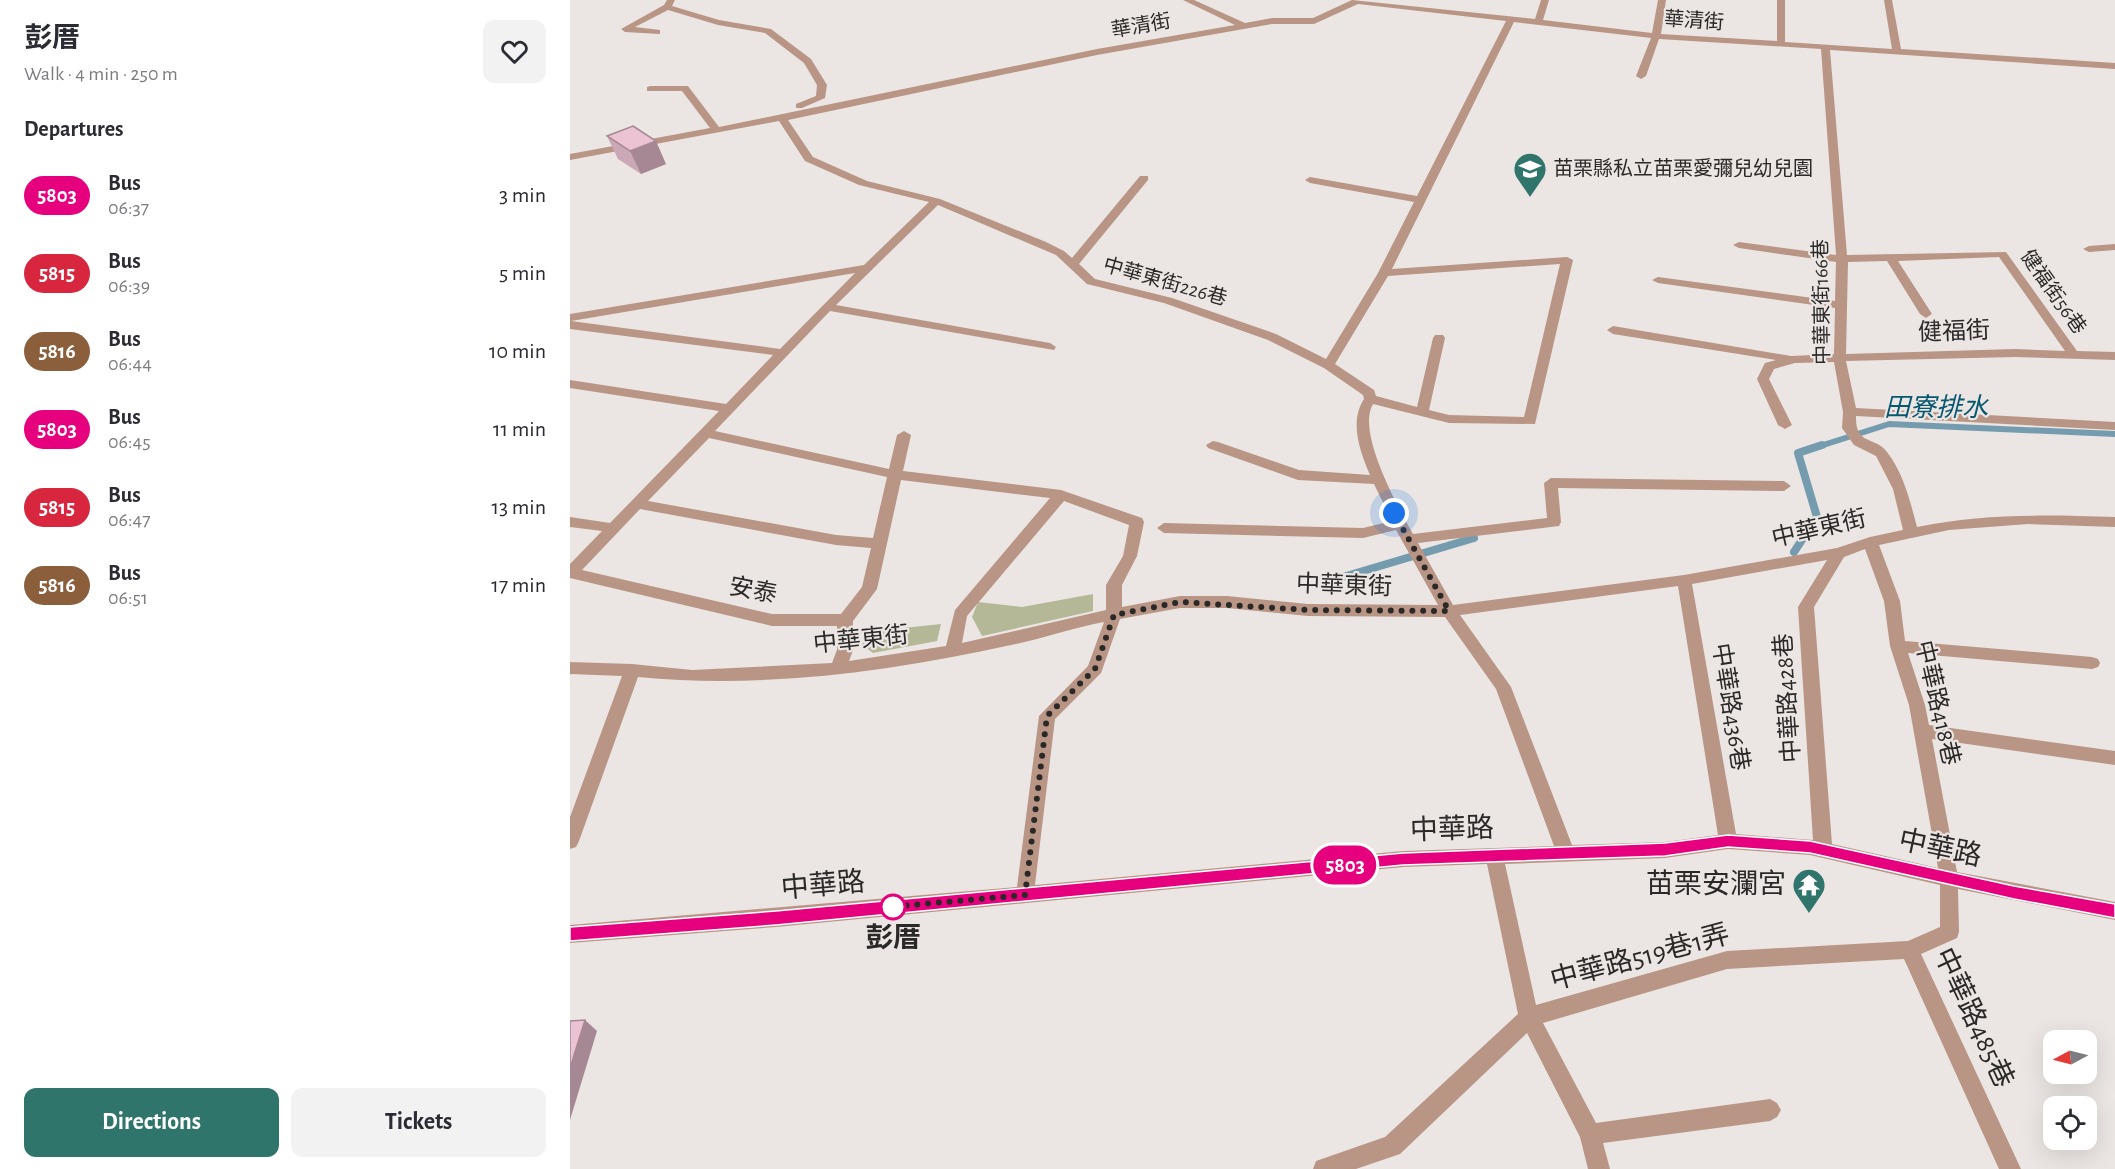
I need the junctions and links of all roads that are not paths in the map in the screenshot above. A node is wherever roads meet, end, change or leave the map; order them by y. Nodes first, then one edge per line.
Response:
1 (1187, 0) edge
2 (1545, 0) edge
3 (1662, 0) edge
4 (1780, 0) edge
5 (1888, 0) edge
6 (669, 4) edge
7 (1512, 18) junction
8 (1539, 21) junction
9 (1244, 26) junction
10 (657, 32) dead end
11 (1656, 36) junction
12 (1781, 44) junction
13 (1825, 47) junction
14 (1897, 52) junction
15 (2115, 66) edge
16 (1641, 76) dead end
17 (650, 89) dead end
18 (782, 118) junction
19 (716, 129) junction
20 (570, 156) edge
21 (1144, 178) dead end
22 (1311, 180) dead end
23 (1419, 200) junction
24 (936, 201) junction
25 (1739, 245) dead end
26 (2115, 247) edge
27 (2089, 249) dead end
28 (1892, 258) junction
29 (1842, 259) junction
30 (1072, 265) junction
31 (866, 268) junction
32 (1384, 273) junction
33 (1658, 280) dead end
34 (1840, 305) junction
35 (827, 307) junction
36 (1926, 314) dead end
37 (570, 318) edge
38 (570, 325) edge
39 (1613, 330) dead end
40 (1439, 338) dead end
41 (1050, 347) dead end
42 (783, 353) junction
43 (2073, 354) junction
44 (2115, 356) edge
45 (1795, 359) junction
46 (1840, 360) junction
47 (1328, 365) junction
48 (570, 384) edge
49 (1370, 399) junction
50 (730, 409) junction
51 (1422, 412) junction
52 (1850, 412) junction
53 (1785, 425) dead end
54 (2115, 426) edge
55 (707, 433) junction
56 (904, 435) dead end
57 (1213, 445) dead end
58 (897, 474) junction
59 (1379, 480) junction
60 (1784, 486) dead end
61 (1061, 495) junction
62 (636, 504) junction
63 (570, 522) edge
64 (2115, 522) edge
65 (1400, 524) junction
66 (613, 528) junction
67 (1164, 528) dead end
68 (1911, 532) junction
69 (1412, 542) junction
70 (1870, 542) junction
71 (878, 543) junction
72 (1839, 553) junction
73 (570, 572) edge
74 (1684, 580) junction
75 (1449, 611) junction
76 (1114, 615) junction
77 (845, 620) junction
78 (1898, 646) junction
79 (953, 650) junction
80 (2092, 663) dead end
81 (570, 668) edge
82 (838, 669) junction
83 (632, 670) junction
84 (1922, 730) junction
85 (2115, 758) edge
86 (570, 841) edge
87 (1728, 841) junction
88 (1823, 849) junction
89 (1566, 851) junction
90 (1494, 856) junction
91 (1949, 877) junction
92 (1025, 895) junction
93 (2115, 911) edge
94 (570, 934) edge
95 (1909, 950) junction
96 (1528, 1017) junction
97 (1770, 1110) dead end
98 (1590, 1134) junction
99 (1324, 1169) edge
100 (1599, 1169) edge
101 (2010, 1169) edge

1 - 9 street
2 - 8 street
3 - 11 street
4 - 12 street
5 - 14 street
6 - 10 street
6 - 18 street
7 - 8 street, 華清街
7 - 9 street, 華清街
7 - 23 street
8 - 11 street, 華清街
9 - 18 street, 華清街
11 - 12 street, 華清街
11 - 16 street
12 - 13 street, 華清街
13 - 14 street, 華清街
13 - 29 street, 中華東街166巷
14 - 15 street, 華清街
17 - 19 street
18 - 19 street, 華清街
18 - 24 street, 中華東街226巷
19 - 20 street, 華清街
21 - 30 street
22 - 23 street
23 - 32 street
24 - 30 street, 中華東街226巷
24 - 31 street, 安泰
25 - 29 street
26 - 27 street
28 - 29 street
28 - 36 street
28 - 43 street, 健福街56巷
29 - 34 street, 中華東街166巷
30 - 47 street, 中華東街226巷
31 - 35 street, 安泰
31 - 37 street
32 - 47 street
32 - 51 street
33 - 34 street
34 - 46 street, 中華東街166巷
35 - 41 street
35 - 42 street, 安泰
38 - 42 street
39 - 45 street, 健福街
40 - 51 street
42 - 50 street, 安泰
43 - 44 street, 健福街
43 - 46 street, 健福街
45 - 46 street, 健福街
45 - 53 street, 健福街
46 - 52 street, 中華東街166巷
47 - 49 street, 中華東街226巷
48 - 50 street
49 - 51 street
49 - 59 street
50 - 55 street, 安泰
52 - 54 street
52 - 68 street, 中華東街166巷
55 - 58 street
55 - 62 street, 安泰
56 - 58 street
57 - 59 street
58 - 61 street
58 - 71 street
59 - 65 street
60 - 69 street
61 - 76 street
61 - 79 street
62 - 66 street, 安泰
62 - 71 street
63 - 66 street
64 - 68 street, 中華東街
65 - 67 street
65 - 69 street
66 - 73 street, 安泰
68 - 70 street, 中華東街
69 - 75 street
70 - 72 street, 中華東街
70 - 78 street, 中華路418巷
71 - 77 street
72 - 74 street, 中華東街
72 - 88 street, 中華路428巷
73 - 77 street, 安泰
74 - 75 street, 中華東街
74 - 87 street, 中華路436巷
75 - 76 street, 中華東街
75 - 89 street
76 - 79 street, 中華東街
76 - 92 street
77 - 82 street
78 - 80 street
78 - 84 street, 中華路418巷
79 - 82 street, 中華東街
81 - 83 street, 中華東街
82 - 83 street, 中華東街
83 - 86 street
84 - 85 street
84 - 91 street, 中華路418巷
87 - 88 street, 中華路
87 - 89 street, 中華路
88 - 91 street, 中華路
89 - 90 street, 中華路
90 - 92 street, 中華路
90 - 96 street
91 - 93 street, 中華路
91 - 95 street, 中華路485巷
92 - 94 street, 中華路
95 - 96 street, 中華路519巷1弄
95 - 101 street, 中華路485巷
96 - 98 street
96 - 99 street
97 - 98 street
98 - 100 street

